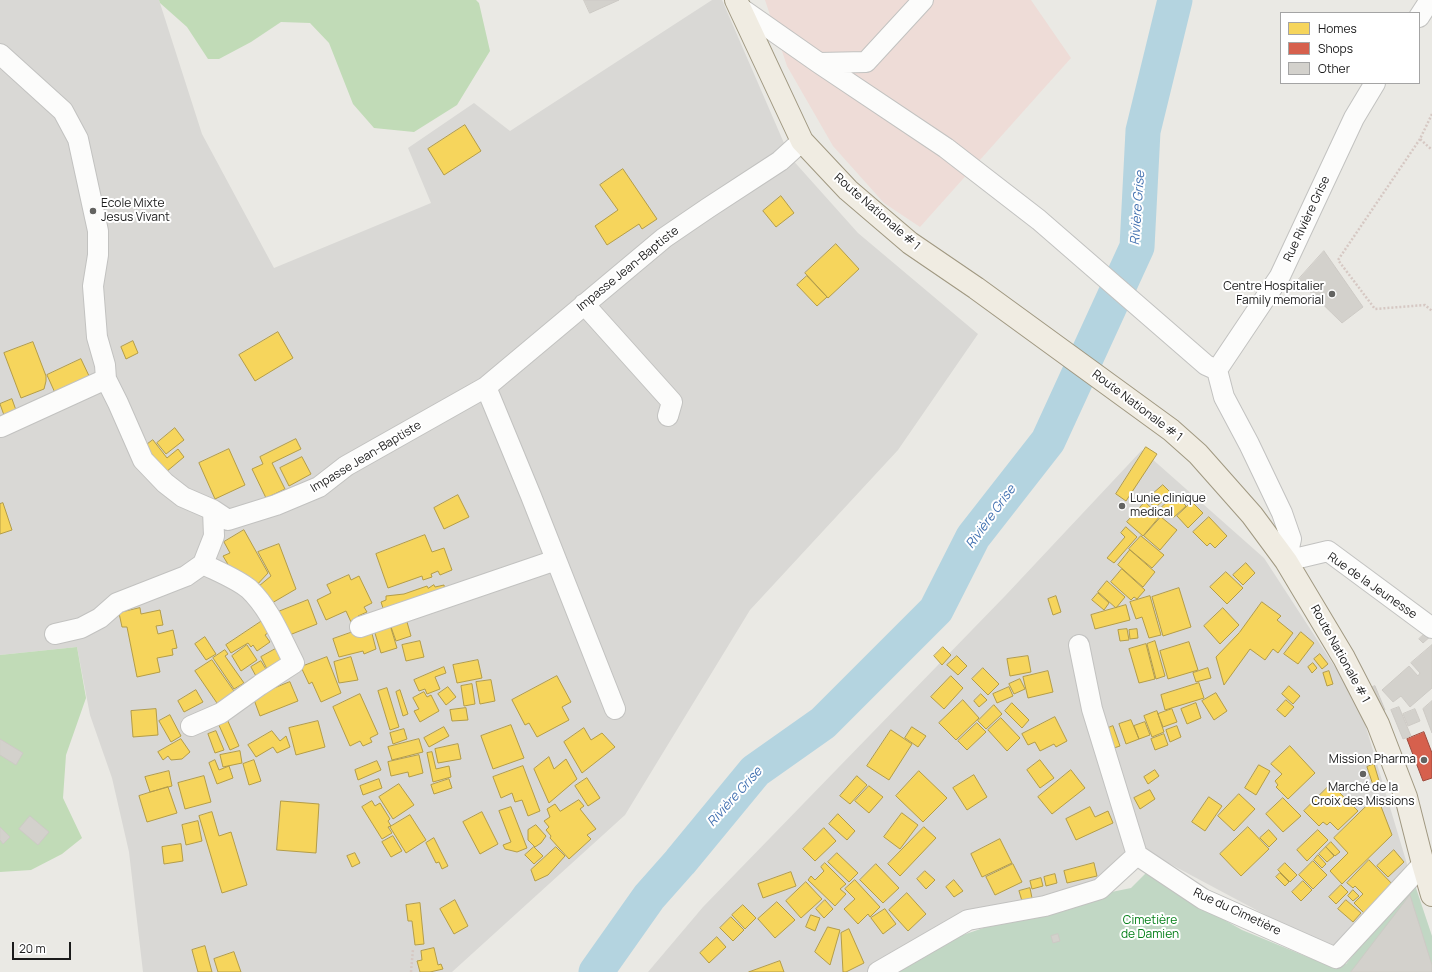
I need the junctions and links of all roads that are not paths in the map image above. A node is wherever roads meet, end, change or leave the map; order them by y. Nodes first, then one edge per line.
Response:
1 (923, 0) edge
2 (1430, 0) edge
3 (737, 4) edge
4 (1420, 15) edge
5 (1, 55) edge
6 (819, 63) junction
7 (1374, 84) edge
8 (802, 141) junction
9 (584, 304) junction
10 (1212, 367) junction
11 (106, 380) junction
12 (486, 387) junction
13 (668, 416) dead end
14 (1, 427) edge
15 (214, 510) junction
16 (556, 560) junction
17 (1286, 560) junction
18 (203, 564) junction
19 (360, 627) dead end
20 (1432, 628) edge
21 (55, 634) dead end
22 (1079, 645) dead end
23 (615, 709) dead end
24 (191, 726) dead end
25 (1137, 855) junction
26 (1423, 864) junction
27 (1432, 895) edge
28 (878, 972) edge

1 - 6 street
2 - 4 street
3 - 6 street
3 - 8 main road, Route Nationale # 1
5 - 11 street, Impasse Jean-Baptiste
6 - 10 street
7 - 10 street, Rue Rivière Grise
8 - 9 street, Impasse Jean-Baptiste
8 - 17 main road, Route Nationale # 1
9 - 12 street, Impasse Jean-Baptiste
9 - 13 street
10 - 17 street
11 - 14 street
11 - 15 street, Impasse Jean-Baptiste
12 - 15 street, Impasse Jean-Baptiste
12 - 16 street
15 - 18 street
16 - 19 street
16 - 23 street
17 - 20 street, Rue de la Jeunesse
17 - 26 main road, Route Nationale # 1
18 - 21 street
18 - 24 street
22 - 25 street
25 - 26 street, Rue du Cimetière
25 - 28 street
26 - 27 main road, Route Nationale # 1

